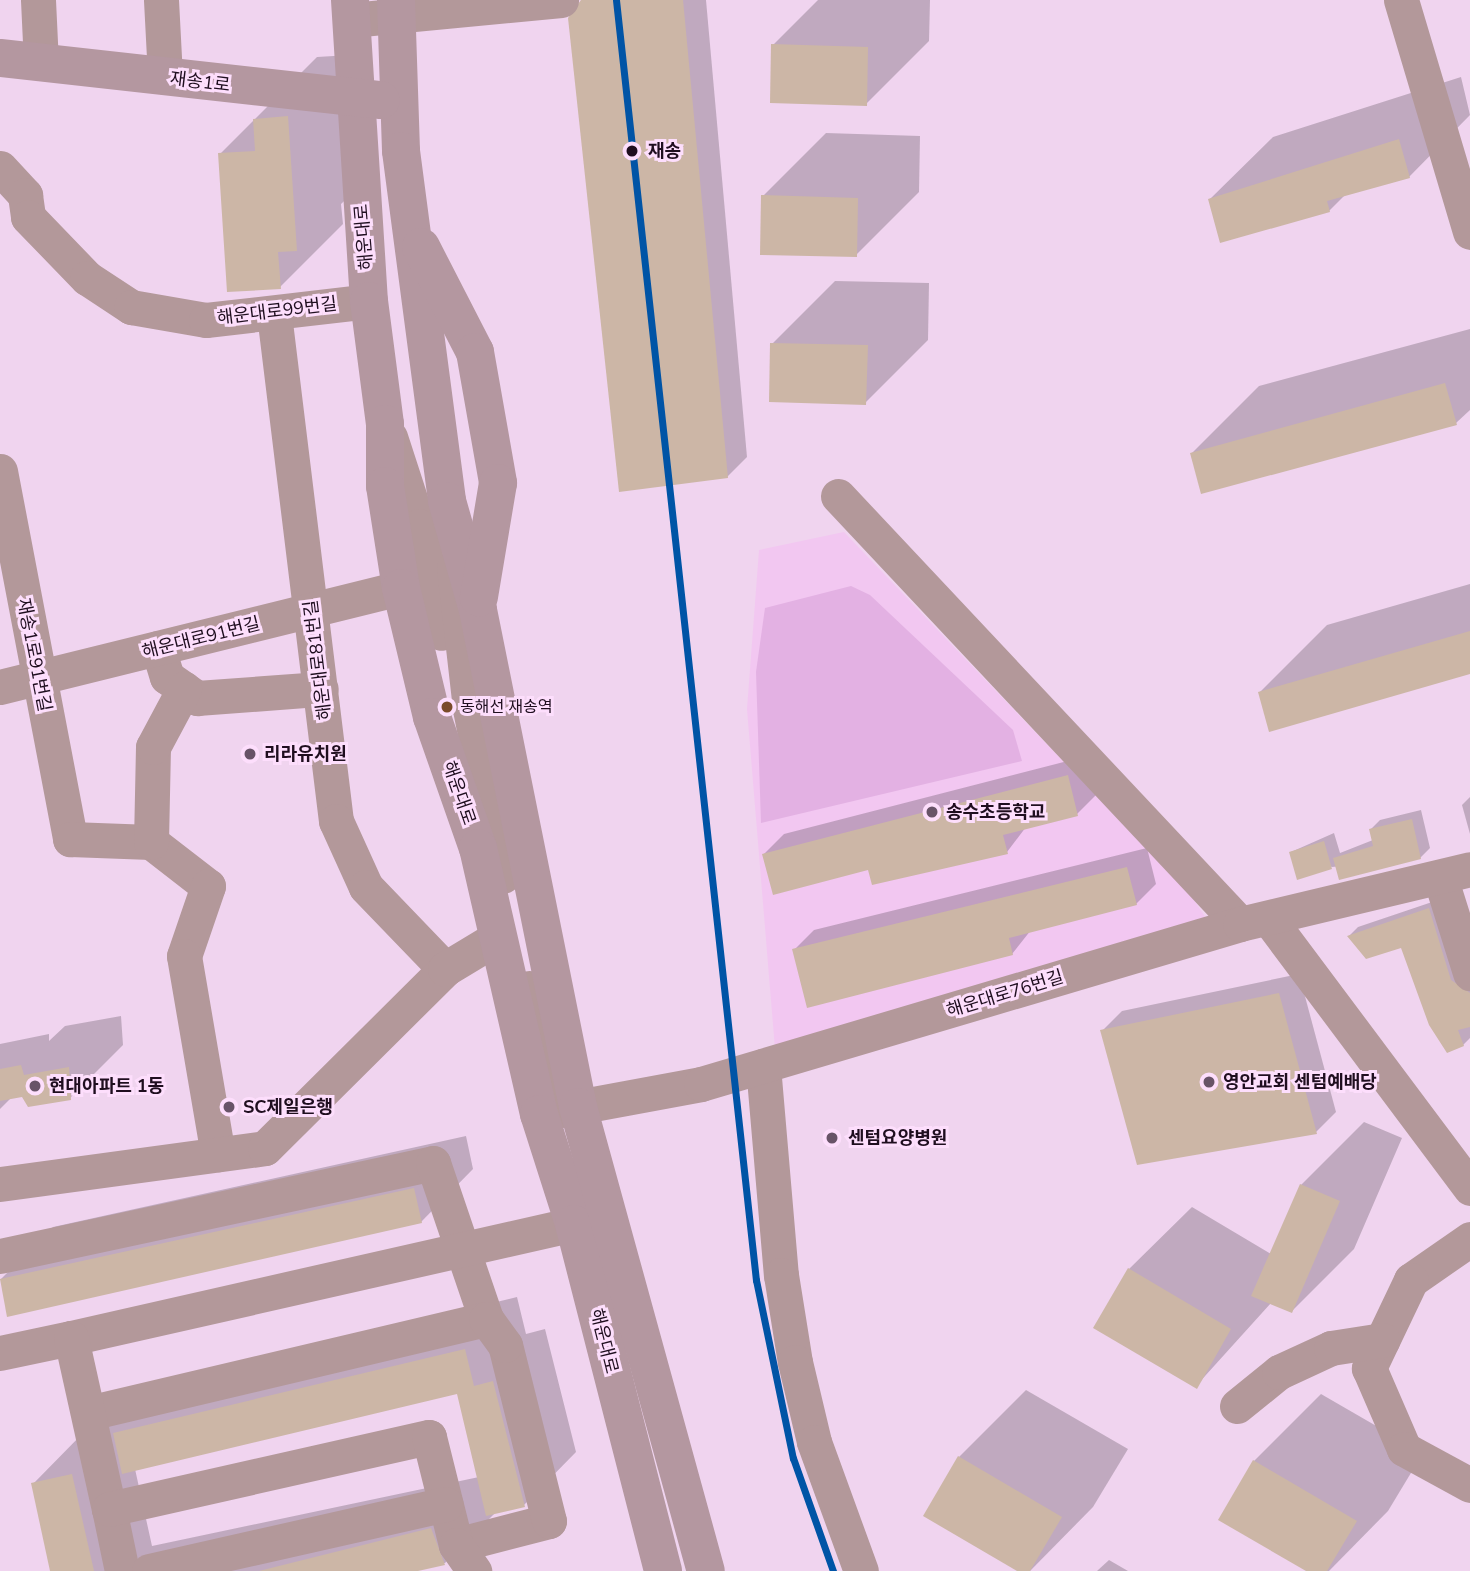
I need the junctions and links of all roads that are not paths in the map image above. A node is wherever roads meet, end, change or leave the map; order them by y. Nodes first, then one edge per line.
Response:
1 (38, 0) edge
2 (160, 0) edge
3 (561, 0) edge
4 (1401, 0) edge
5 (396, 8) edge
6 (351, 10) edge
7 (0, 58) edge
8 (41, 63) junction
9 (165, 78) junction
10 (356, 99) junction
11 (400, 101) junction
12 (0, 168) edge
13 (409, 222) junction
14 (1470, 232) edge
15 (369, 301) junction
16 (274, 314) junction
17 (385, 424) junction
18 (0, 471) edge
19 (838, 496) dead end
20 (447, 501) junction
21 (401, 588) junction
22 (312, 610) junction
23 (478, 610) junction
24 (158, 648) junction
25 (38, 678) junction
26 (0, 687) edge
27 (184, 689) junction
28 (321, 689) junction
29 (151, 842) junction
30 (478, 848) junction
31 (1455, 873) edge
32 (1254, 921) junction
33 (498, 937) junction
34 (445, 969) junction
35 (1470, 973) edge
36 (763, 1066) junction
37 (578, 1107) junction
38 (539, 1114) junction
39 (218, 1154) junction
40 (0, 1184) edge
41 (1470, 1188) edge
42 (574, 1224) junction
43 (1470, 1239) edge
44 (461, 1247) junction
45 (0, 1256) edge
46 (486, 1319) junction
47 (71, 1338) junction
48 (0, 1353) edge
49 (1375, 1354) junction
50 (1237, 1406) dead end
51 (89, 1413) junction
52 (1470, 1485) edge
53 (446, 1504) junction
54 (109, 1509) junction
55 (465, 1558) edge
56 (122, 1571) edge
57 (149, 1571) edge
58 (663, 1571) edge
59 (706, 1571) edge
60 (861, 1571) edge

1 - 8 street
2 - 9 street
3 - 5 street
4 - 14 street
5 - 6 street
5 - 11 main road, 해운대로
6 - 10 main road, 해운대로
7 - 8 main road, 재송1로
8 - 9 main road, 재송1로
9 - 10 main road, 재송1로
10 - 11 main road, 재송1로
10 - 15 main road, 해운대로
11 - 13 main road, 해운대로
12 - 16 street, 해운대로99번길
13 - 20 main road, 해운대로
13 - 23 main road
15 - 16 street, 해운대로99번길
15 - 17 main road, 해운대로
16 - 22 street, 해운대로81번길
17 - 21 main road, 해운대로
17 - 30 street
18 - 25 street, 재송1로91번길
19 - 32 street
20 - 23 main road, 해운대로
20 - 37 street
21 - 22 street, 해운대로91번길
21 - 30 main road, 해운대로
22 - 24 street, 해운대로91번길
22 - 28 street, 해운대로81번길
23 - 37 main road, 해운대로
24 - 25 street, 해운대로91번길
24 - 27 street
25 - 26 street, 해운대로91번길
25 - 29 street, 재송1로91번길
27 - 28 street
27 - 29 street
28 - 34 street, 해운대로81번길
29 - 39 street
30 - 33 main road, 해운대로
31 - 32 street, 해운대로76번길
31 - 35 street
32 - 36 street, 해운대로76번길
32 - 41 street
33 - 34 street
33 - 38 main road, 해운대로
34 - 39 street
36 - 37 street, 해운대로76번길
36 - 60 street
37 - 38 street, 해운대로76번길
37 - 59 main road, 해운대로
38 - 42 main road, 해운대로
39 - 40 street
42 - 44 street
42 - 58 main road, 해운대로
43 - 49 street
44 - 45 street
44 - 46 street
44 - 47 street
46 - 51 street
46 - 55 street
47 - 48 street
47 - 51 street
49 - 50 street
49 - 52 street
51 - 54 street
53 - 54 street
53 - 55 street
53 - 57 street
54 - 56 street

